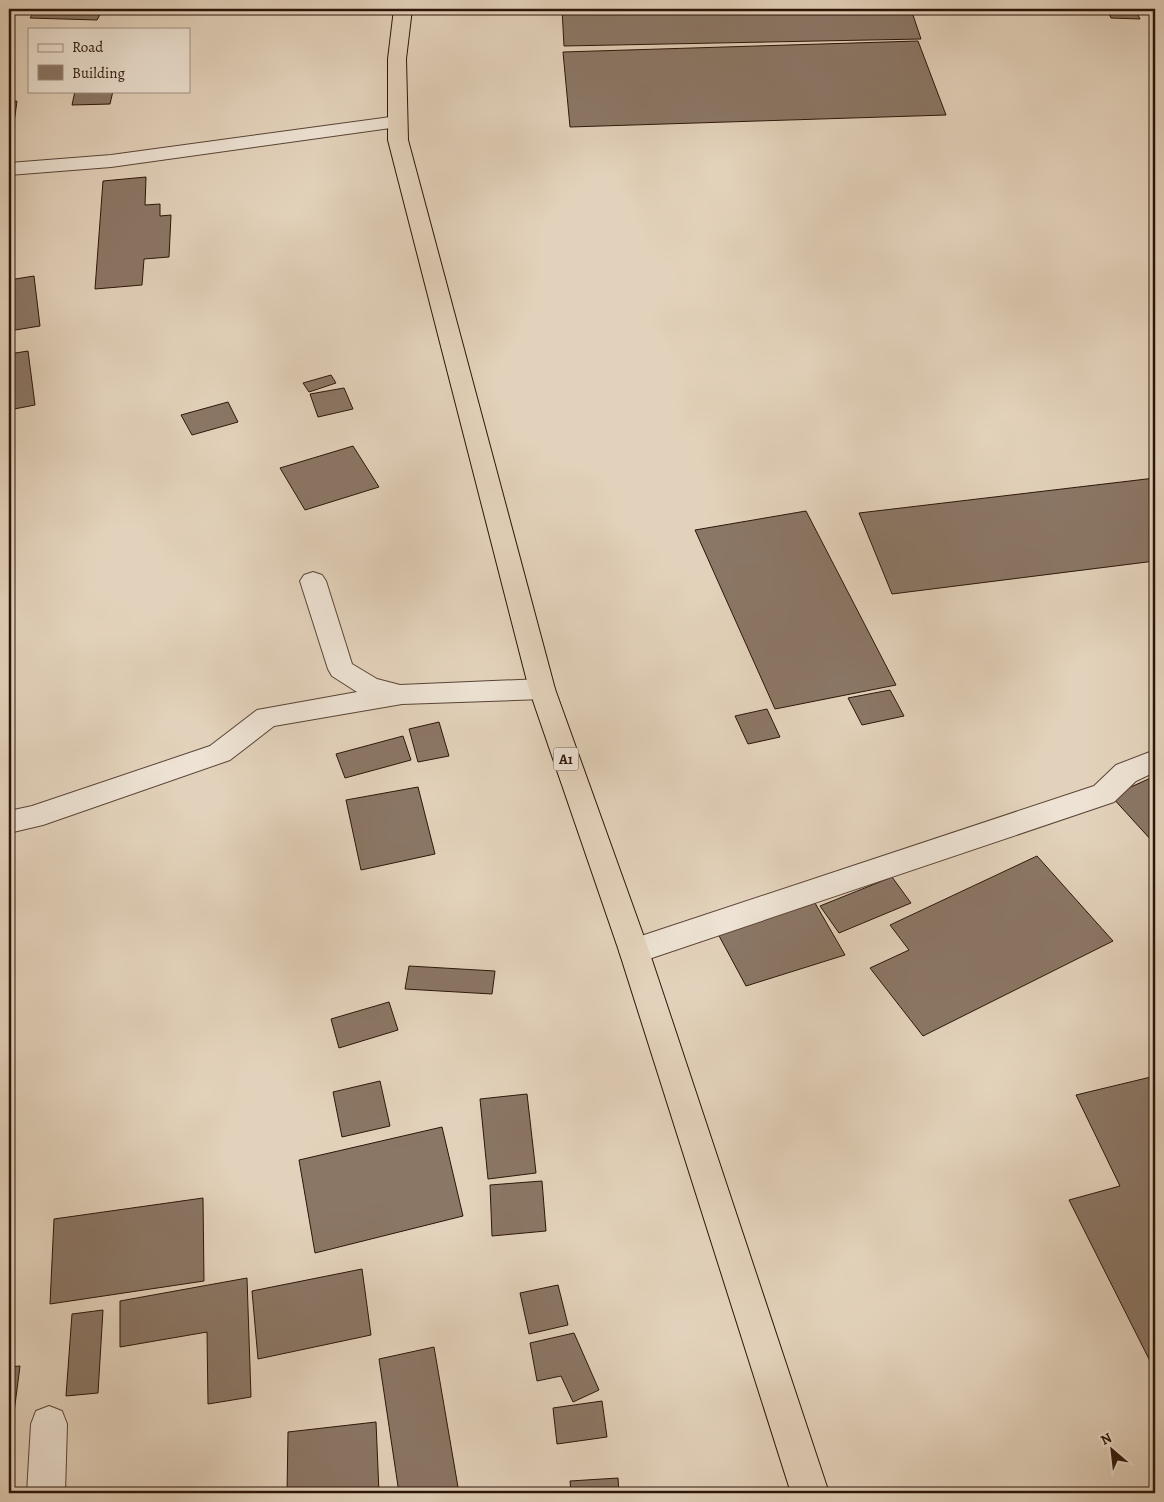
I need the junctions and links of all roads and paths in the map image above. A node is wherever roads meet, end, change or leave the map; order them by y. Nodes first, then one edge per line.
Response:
1 (403, 9) edge
2 (398, 122) junction
3 (9, 169) edge
4 (313, 580) dead end
5 (542, 689) junction
6 (402, 694) junction
7 (1155, 760) edge
8 (9, 822) edge
9 (634, 951) junction
10 (49, 1424) dead end
11 (46, 1493) edge
12 (810, 1493) edge

1 - 2 highway, A1
2 - 3 street
2 - 5 highway, A1
4 - 6 street
5 - 6 street
5 - 9 highway, A1
6 - 8 street
7 - 9 street
9 - 12 highway, A1
10 - 11 street

